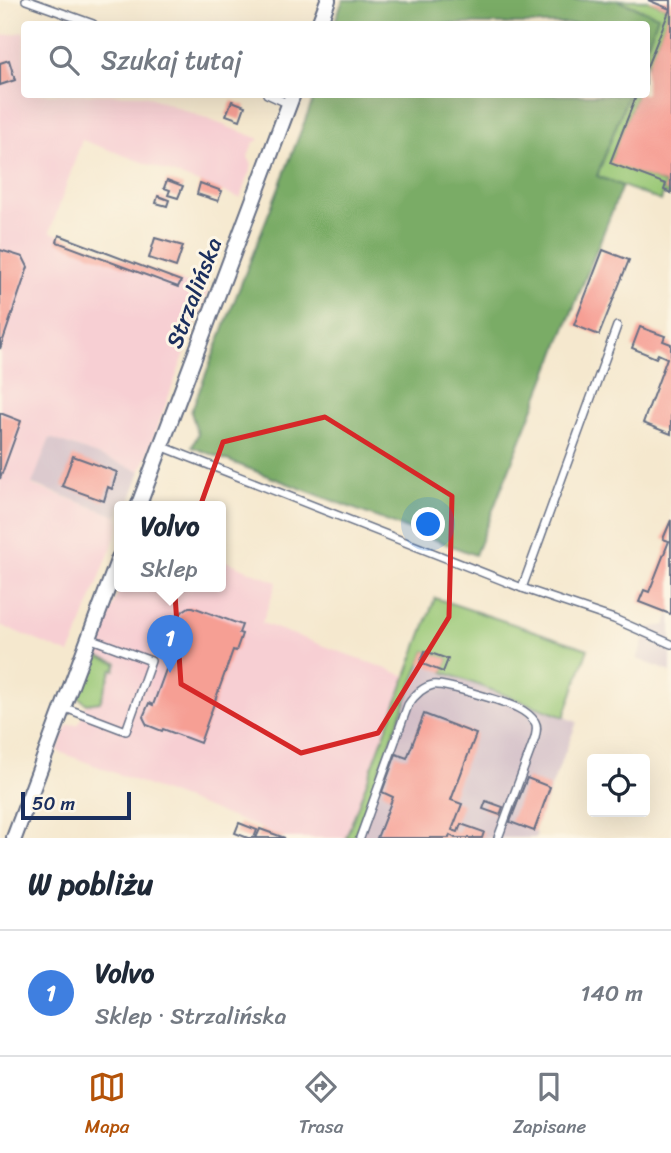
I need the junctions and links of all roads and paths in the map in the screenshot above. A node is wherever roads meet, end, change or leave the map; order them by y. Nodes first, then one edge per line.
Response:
1 (26, 0) edge
2 (328, 0) edge
3 (85, 21) edge
4 (320, 21) edge
5 (291, 99) edge
6 (617, 326) dead end
7 (161, 446) junction
8 (140, 501) edge
9 (114, 572) edge
10 (522, 588) junction
11 (89, 639) junction
12 (671, 644) edge
13 (63, 707) junction
14 (14, 838) edge
15 (360, 838) edge
16 (498, 838) edge

1 - 3 lane
2 - 4 street
5 - 7 street, Strzalińska
6 - 10 lane
7 - 8 street, Strzalińska
7 - 10 lane
9 - 11 street
10 - 12 lane
11 - 13 street
11 - 13 lane
13 - 14 street
15 - 16 lane

